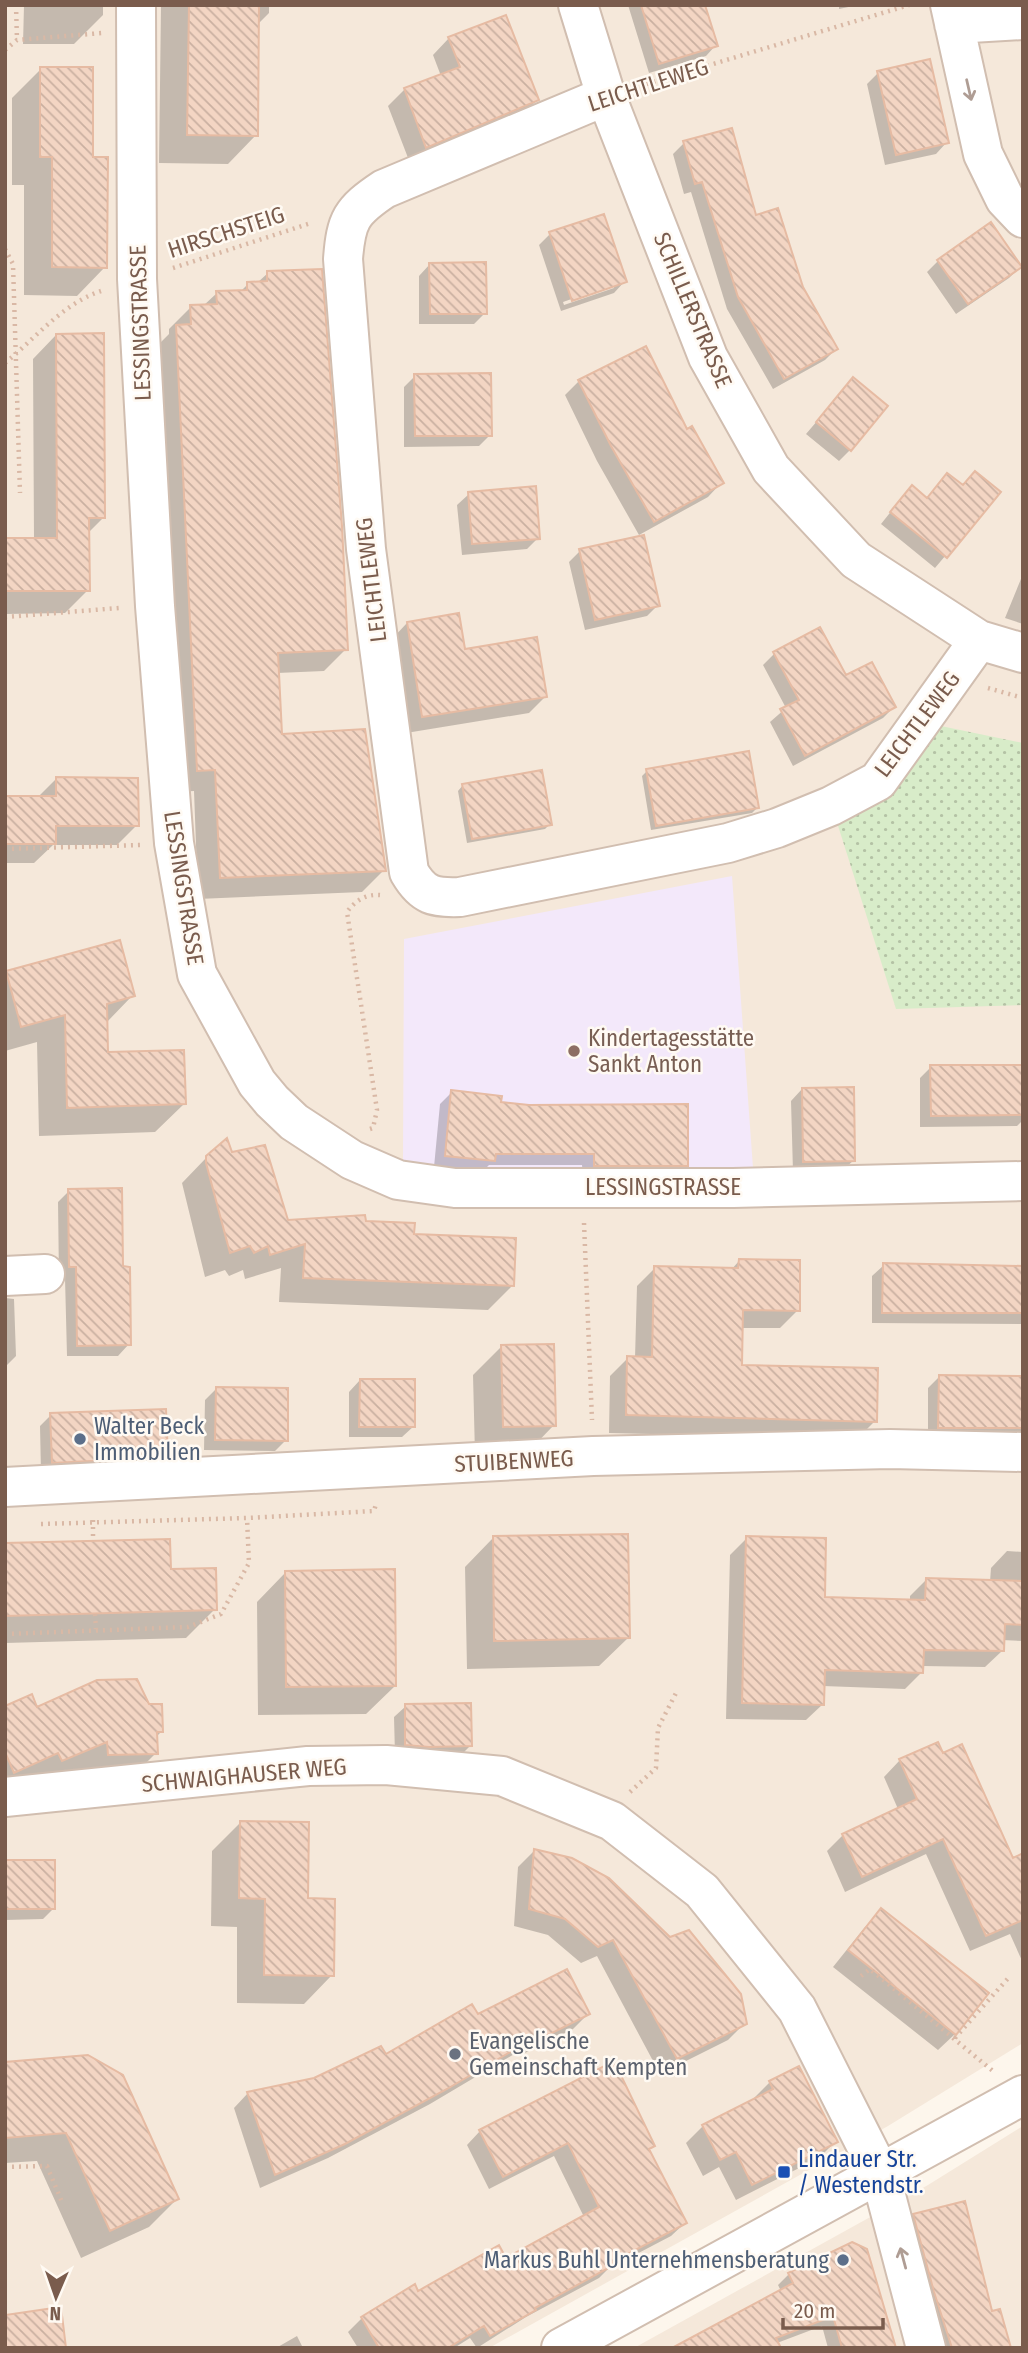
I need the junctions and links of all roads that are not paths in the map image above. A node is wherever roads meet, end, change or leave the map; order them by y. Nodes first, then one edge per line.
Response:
1 (578, 5) edge
2 (952, 14) edge
3 (136, 17) edge
4 (1023, 20) edge
5 (606, 96) junction
6 (1023, 218) edge
7 (979, 640) junction
8 (1023, 653) edge
9 (1023, 1181) edge
10 (45, 1274) dead end
11 (5, 1276) edge
12 (1023, 1451) edge
13 (5, 1487) edge
14 (5, 1797) edge
15 (1022, 2095) edge
16 (880, 2173) junction
17 (582, 2342) edge
18 (926, 2348) edge

1 - 5 street, SCHILLERSTRASSE
2 - 4 street
2 -> 6 street
3 - 9 street, LESSINGSTRASSE
5 - 7 street, SCHILLERSTRASSE
5 - 7 street, LEICHTLEWEG
7 - 8 street, SCHILLERSTRASSE
10 - 11 street
12 - 13 street, STUIBENWEG
14 - 16 street, SCHWAIGHAUSER WEG
15 - 16 street
16 - 17 street
18 -> 16 street, SCHWAIGHAUSER WEG

